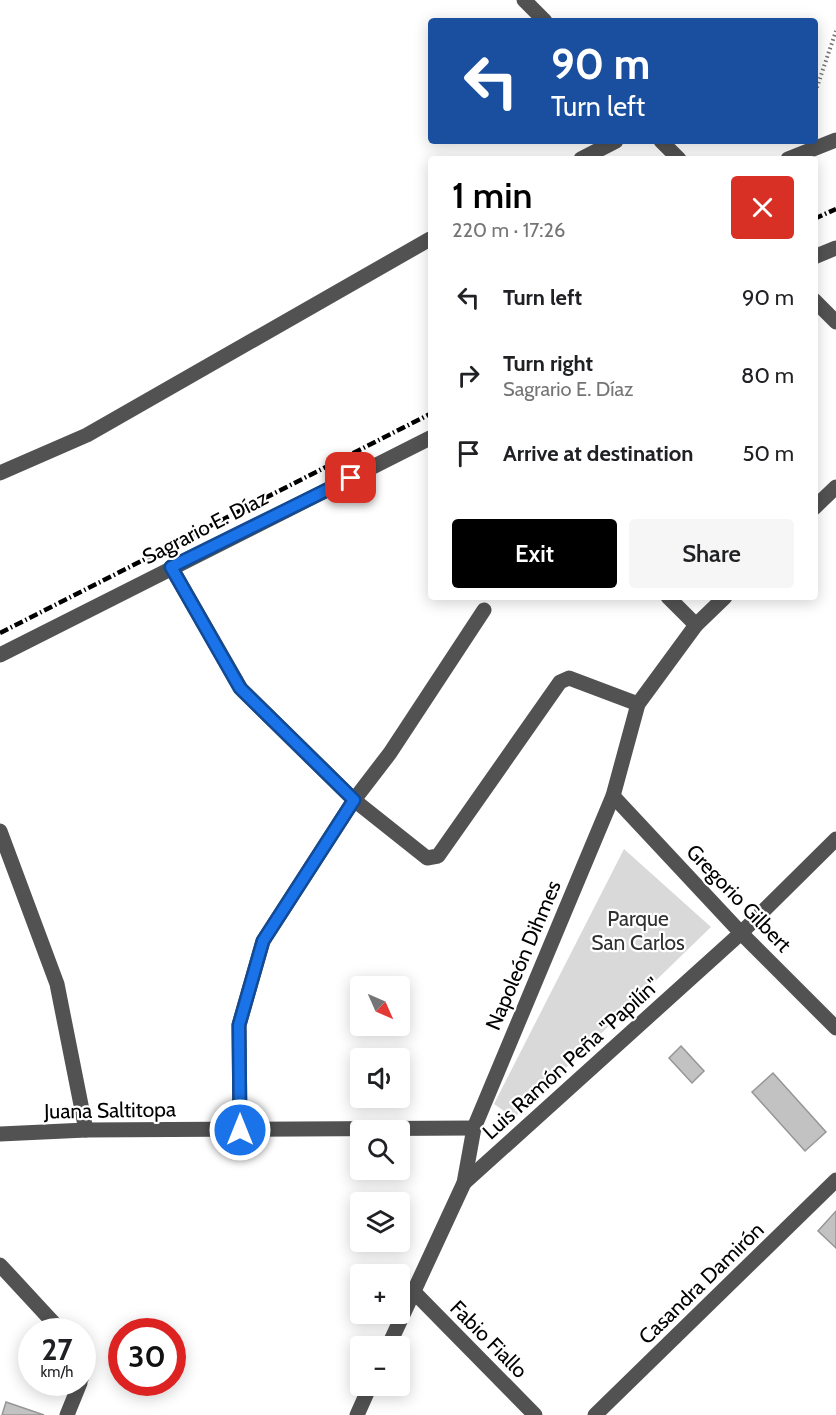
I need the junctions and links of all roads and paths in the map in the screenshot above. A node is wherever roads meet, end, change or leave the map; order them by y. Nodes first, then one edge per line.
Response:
1 (524, 0) edge
2 (542, 18) edge
3 (836, 31) edge
4 (818, 84) edge
5 (836, 140) edge
6 (610, 144) edge
7 (664, 144) edge
8 (586, 156) edge
9 (676, 156) edge
10 (796, 156) edge
11 (428, 240) edge
12 (836, 248) edge
13 (818, 255) edge
14 (818, 304) edge
15 (836, 322) edge
16 (428, 439) edge
17 (0, 473) edge
18 (836, 487) edge
19 (818, 504) edge
20 (171, 567) junction
21 (671, 600) edge
22 (722, 600) edge
23 (484, 610) dead end
24 (696, 625) junction
25 (0, 655) edge
26 (638, 704) junction
27 (613, 796) junction
28 (354, 800) junction
29 (0, 831) edge
30 (836, 839) edge
31 (741, 933) junction
32 (836, 1028) edge
33 (474, 1128) junction
34 (86, 1130) junction
35 (240, 1130) junction
36 (0, 1134) edge
37 (836, 1180) edge
38 (464, 1183) junction
39 (0, 1265) edge
40 (414, 1292) junction
41 (49, 1318) edge
42 (393, 1336) edge
43 (75, 1396) edge
44 (366, 1396) edge
45 (67, 1415) edge
46 (357, 1415) edge
47 (535, 1415) edge
48 (595, 1415) edge

1 - 2 street
3 - 4 path
5 - 10 street
6 - 8 street
7 - 9 street
11 - 17 street
12 - 13 street
14 - 15 street
16 - 20 street, Sagrario E. Díaz
18 - 19 street
20 - 25 street, Sagrario E. Díaz
20 - 28 street
21 - 24 street
22 - 24 street, Napoleón Dihmes
23 - 28 street
24 - 26 street, Napoleón Dihmes
26 - 27 street, Napoleón Dihmes
26 - 28 street
27 - 31 street, Gregorio Gilbert
27 - 33 street, Napoleón Dihmes
28 - 35 street
29 - 34 street
30 - 31 street, Luis Ramón Peña "Papilín"
31 - 32 street, Gregorio Gilbert
31 - 38 street, Luis Ramón Peña "Papilín"
33 - 35 street, Juana Saltitopa
33 - 38 street, Napoleón Dihmes
34 - 35 street, Juana Saltitopa
34 - 36 street, Juana Saltitopa
37 - 48 street, Casandra Damirón
38 - 40 street, Napoleón Dihmes
39 - 41 street
40 - 42 street, Napoleón Dihmes
40 - 47 street, Fabio Fiallo
43 - 45 street
44 - 46 street

